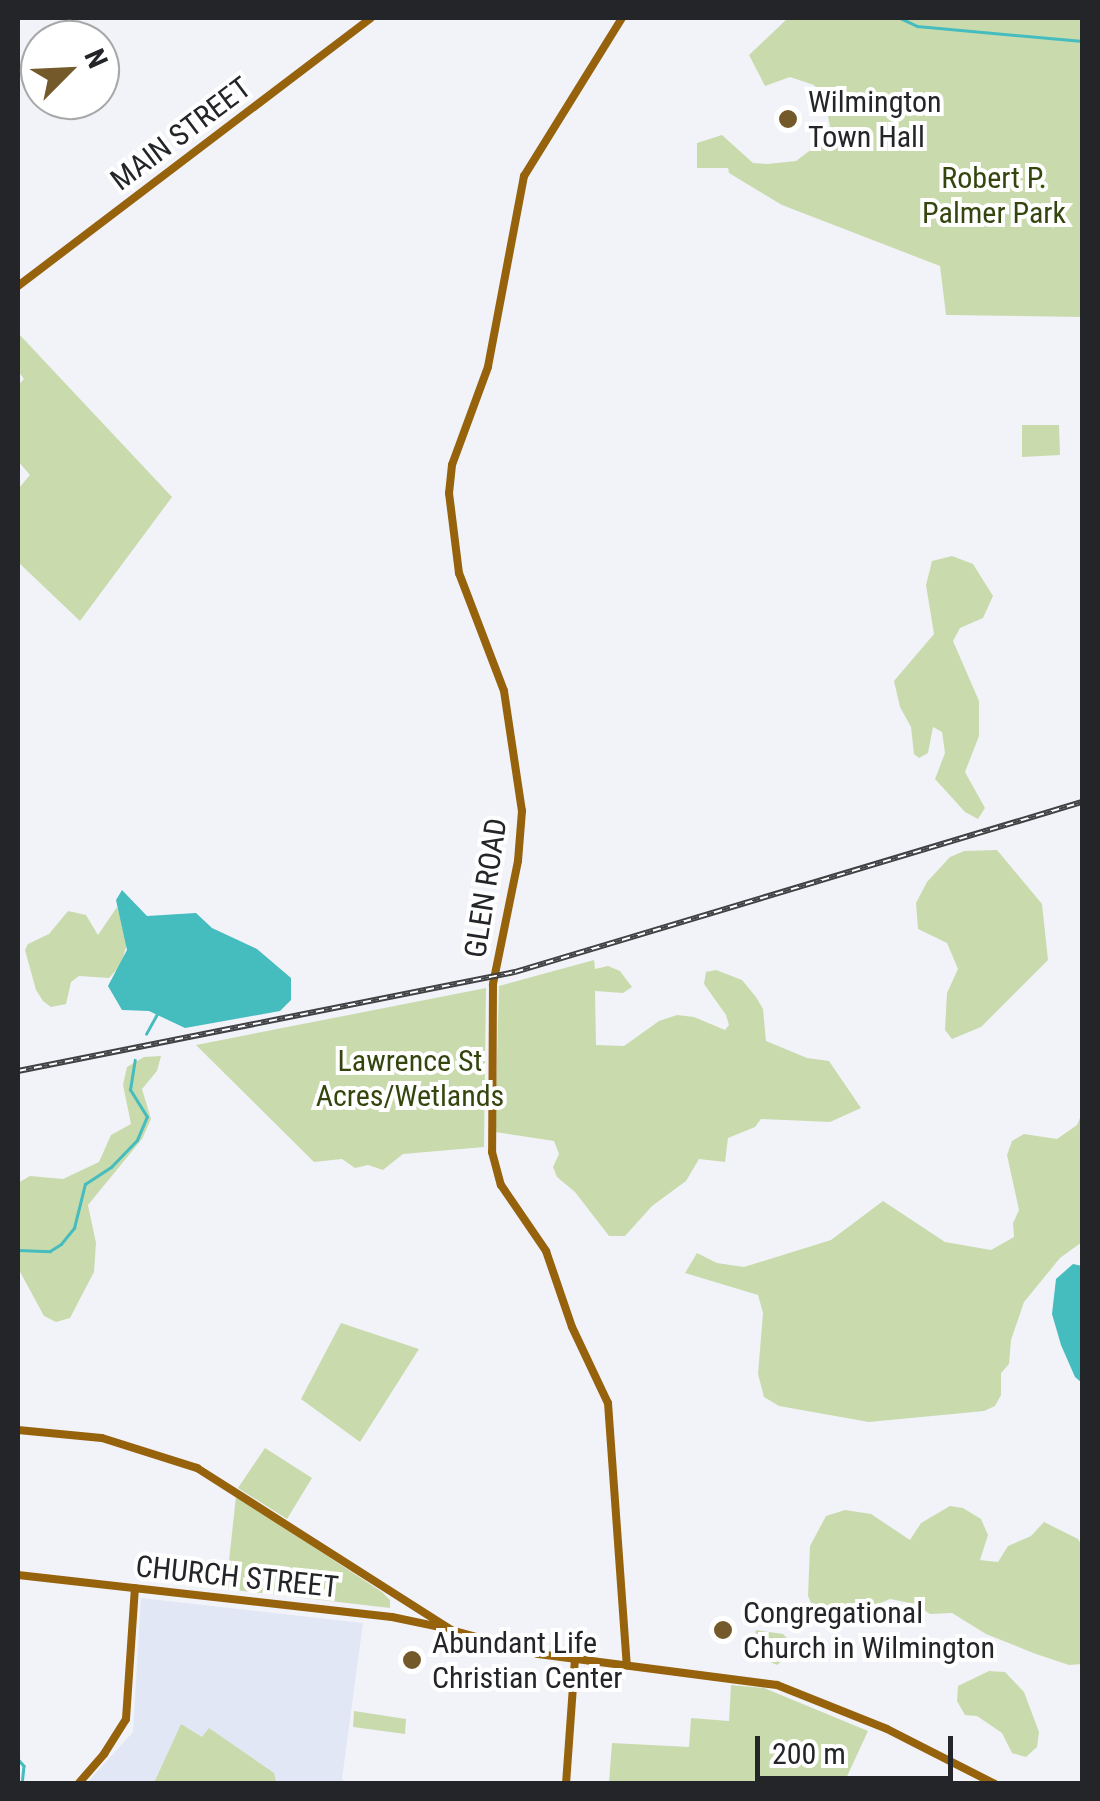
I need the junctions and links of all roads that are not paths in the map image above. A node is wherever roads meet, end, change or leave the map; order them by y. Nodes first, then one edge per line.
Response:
1 (371, 18) edge
2 (622, 18) edge
3 (18, 286) edge
4 (18, 1430) edge
5 (18, 1574) edge
6 (136, 1588) junction
7 (390, 1592) junction
8 (392, 1617) junction
9 (450, 1630) junction
10 (575, 1659) junction
11 (627, 1665) junction
12 (78, 1784) edge
13 (566, 1784) edge
14 (995, 1784) edge

1 - 3 street, MAIN STREET
2 - 11 street, GLEN ROAD
4 - 7 street
5 - 6 street, CHURCH STREET
6 - 8 street, CHURCH STREET
6 - 12 street
7 - 8 street
7 - 9 street
8 - 9 street, CHURCH STREET
9 - 10 street
10 - 11 street
10 - 13 street
11 - 14 street

